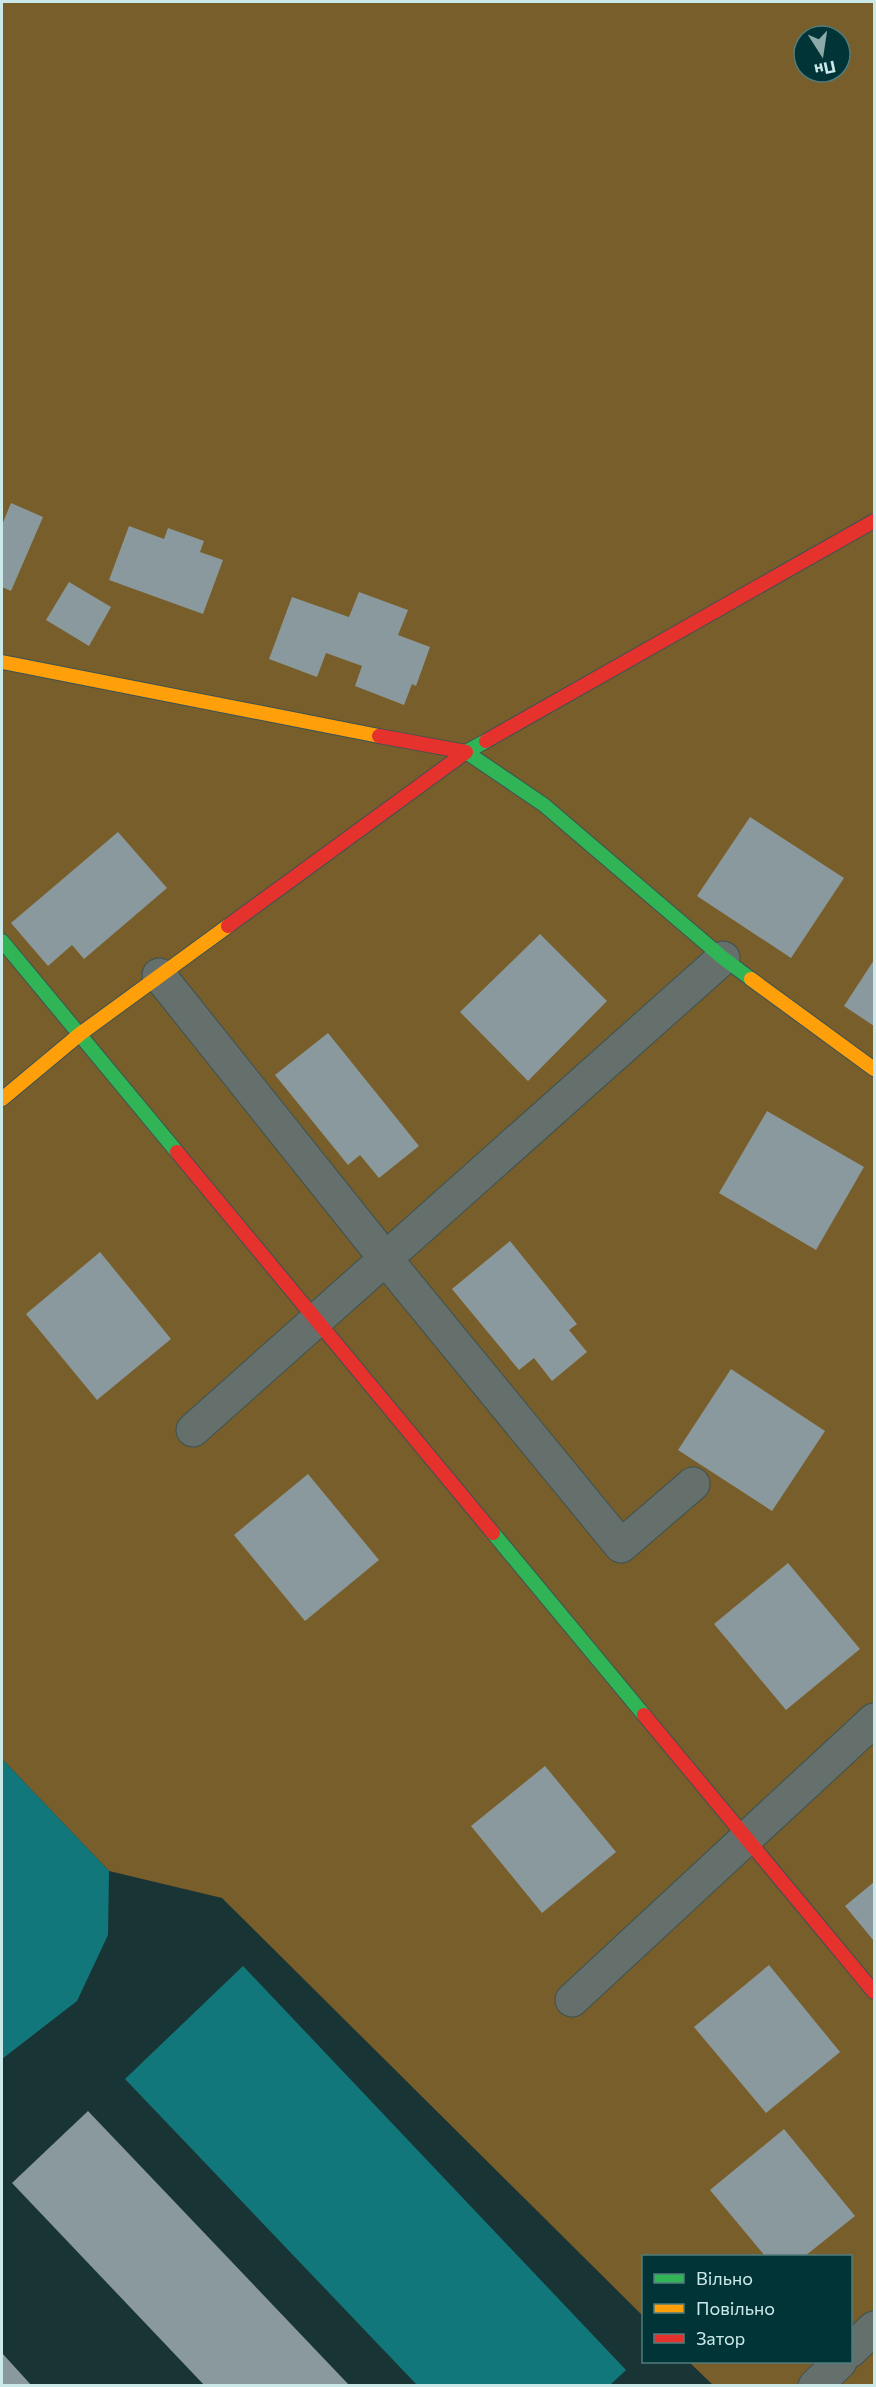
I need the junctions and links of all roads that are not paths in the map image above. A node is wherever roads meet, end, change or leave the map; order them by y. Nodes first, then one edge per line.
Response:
1 (874, 521) edge
2 (2, 662) edge
3 (466, 752) junction
4 (2, 941) edge
5 (723, 958) junction
6 (159, 975) junction
7 (80, 1034) junction
8 (874, 1069) edge
9 (2, 1099) edge
10 (385, 1258) junction
11 (316, 1320) junction
12 (192, 1430) dead end
13 (693, 1484) dead end
14 (874, 1720) edge
15 (745, 1839) junction
16 (874, 1992) edge
17 (572, 2000) dead end
18 (874, 2328) edge
19 (852, 2349) edge
20 (838, 2363) edge
21 (815, 2385) edge

1 - 3 street
2 - 3 street
3 - 5 street
3 - 6 street
4 - 7 street
5 - 8 street
5 - 10 street
6 - 7 street
6 - 10 street
7 - 9 street
7 - 11 street
10 - 11 street
10 - 13 street
11 - 12 street
11 - 15 street
14 - 15 street
15 - 16 street
15 - 17 street
18 - 19 street
20 - 21 street

